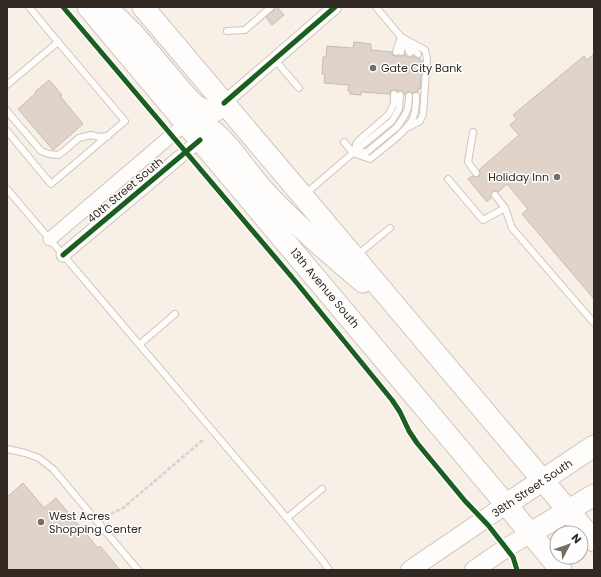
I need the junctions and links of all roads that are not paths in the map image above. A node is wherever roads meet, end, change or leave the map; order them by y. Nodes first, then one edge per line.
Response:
1 (29, 7) edge
2 (88, 7) edge
3 (106, 7) edge
4 (143, 7) edge
5 (272, 7) edge
6 (376, 7) edge
7 (328, 11) edge
8 (227, 31) dead end
9 (401, 37) junction
10 (58, 42) junction
11 (399, 52) dead end
12 (410, 53) dead end
13 (418, 54) dead end
14 (275, 60) junction
15 (7, 85) edge
16 (299, 88) dead end
17 (397, 95) dead end
18 (409, 96) dead end
19 (416, 96) dead end
20 (224, 103) junction
21 (7, 111) edge
22 (186, 123) junction
23 (408, 127) junction
24 (7, 131) edge
25 (473, 132) dead end
26 (108, 136) junction
27 (200, 140) junction
28 (344, 142) dead end
29 (353, 153) junction
30 (476, 173) dead end
31 (448, 179) dead end
32 (7, 189) edge
33 (495, 195) dead end
34 (303, 196) junction
35 (505, 208) junction
36 (390, 228) dead end
37 (50, 239) junction
38 (64, 255) junction
39 (355, 257) junction
40 (175, 314) dead end
41 (411, 323) junction
42 (594, 323) edge
43 (140, 344) junction
44 (594, 446) edge
45 (7, 449) edge
46 (544, 480) junction
47 (322, 489) dead end
48 (594, 495) edge
49 (507, 504) junction
50 (569, 510) junction
51 (287, 518) junction
52 (531, 533) junction
53 (594, 541) edge
54 (138, 570) edge
55 (329, 570) edge
56 (410, 570) edge
57 (474, 570) edge
58 (561, 570) edge

1 - 10 lane
2 - 22 main road, 13th Avenue South
3 - 20 main road
4 - 20 main road
5 - 8 lane
6 - 9 lane
7 - 14 street
9 - 11 lane
9 - 12 lane
9 - 13 lane
9 - 23 lane
10 - 15 lane
10 - 26 lane
14 - 16 lane
14 - 20 street
17 - 29 lane
18 - 29 lane
19 - 23 lane
20 - 34 main road
21 - 26 lane
22 - 27 main road, 13th Avenue South
22 - 37 street
22 - 41 main road
23 - 29 lane
24 - 26 lane
25 - 30 lane
27 - 38 street, 40th Street South
27 - 49 main road, 13th Avenue South
28 - 29 lane
29 - 34 lane
31 - 35 lane
32 - 37 lane
33 - 35 lane
34 - 39 main road
35 - 42 lane
36 - 39 lane
37 - 38 lane
38 - 43 lane
39 - 41 main road
40 - 43 lane
41 - 46 main road
43 - 51 lane
44 - 46 main road, 38th Street South
45 - 54 lane
46 - 49 main road, 38th Street South
46 - 50 main road
47 - 51 lane
48 - 50 main road
49 - 52 main road, 13th Avenue South
49 - 56 street, 38th Street South
50 - 52 main road
50 - 53 main road
51 - 55 lane
52 - 57 street
52 - 58 main road, 13th Avenue South

